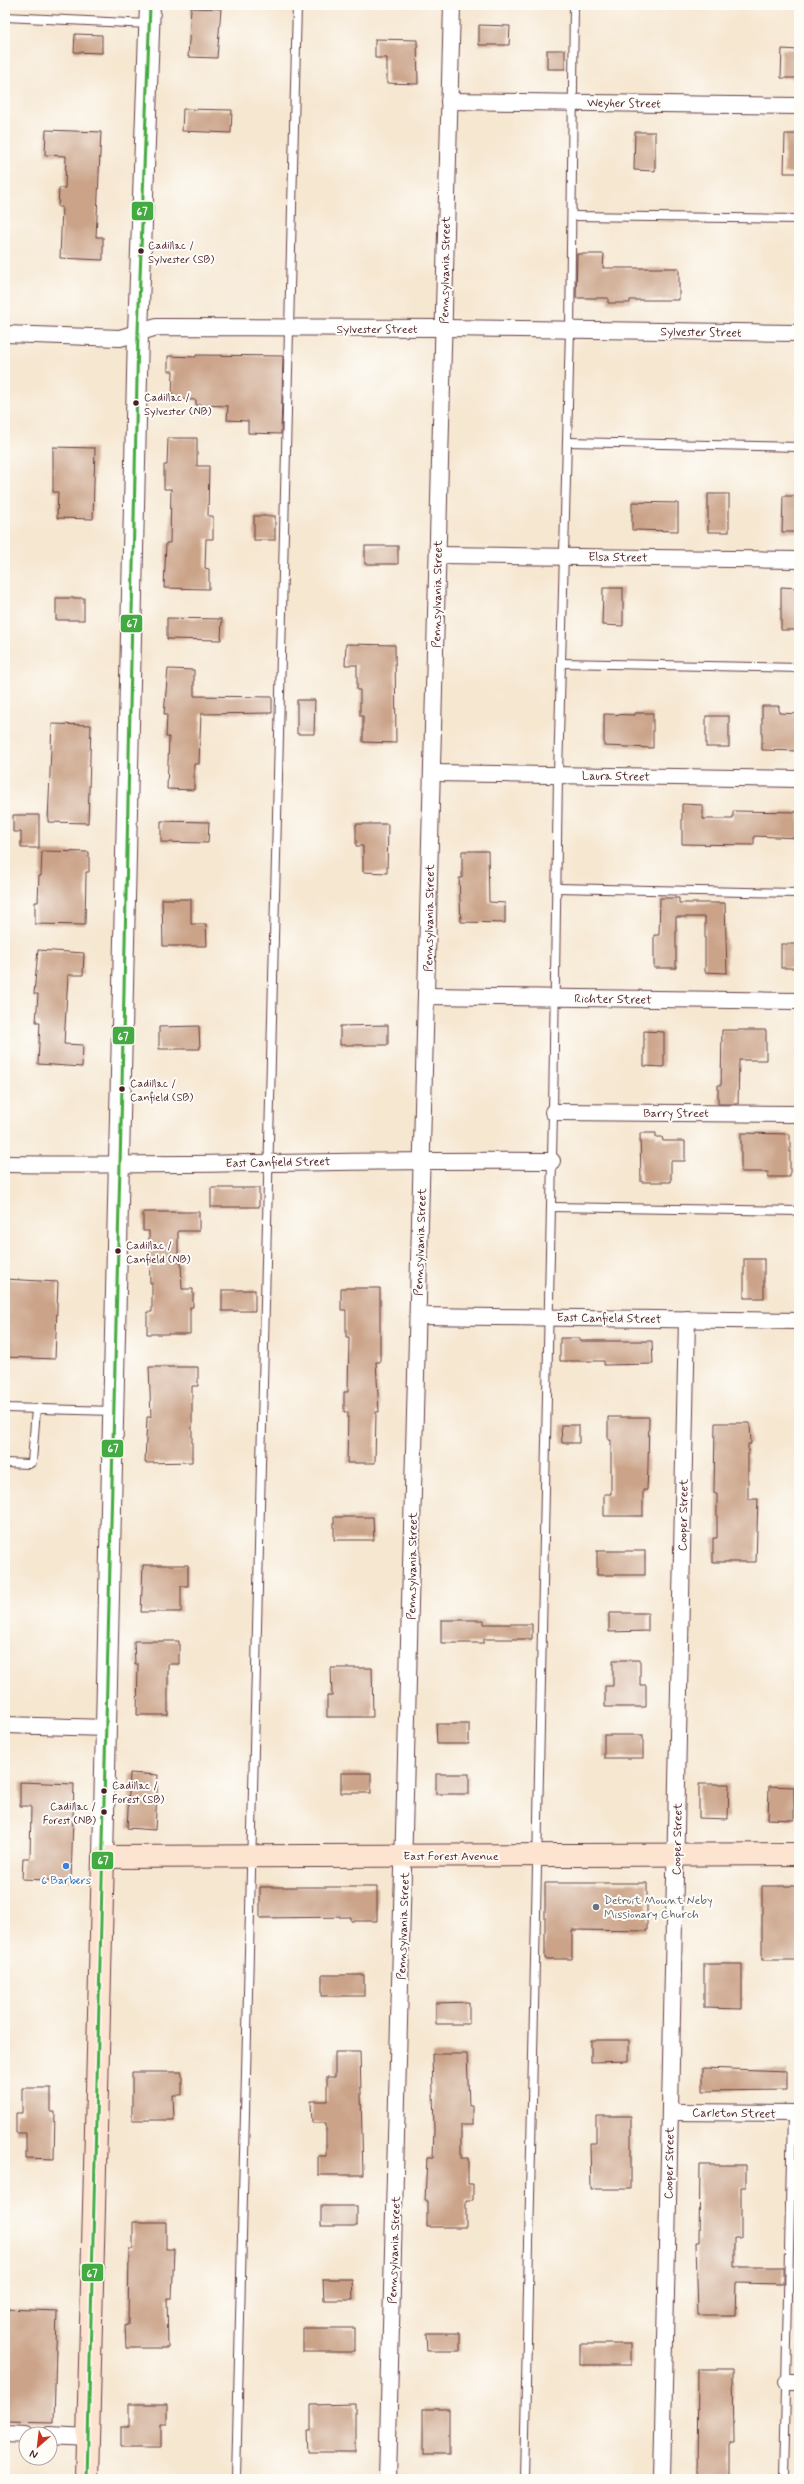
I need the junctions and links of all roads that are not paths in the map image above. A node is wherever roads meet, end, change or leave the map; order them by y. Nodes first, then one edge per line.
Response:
1 (297, 5) edge
2 (452, 5) edge
3 (574, 5) edge
4 (150, 14) edge
5 (5, 17) edge
6 (449, 101) junction
7 (575, 103) junction
8 (799, 106) edge
9 (572, 216) junction
10 (799, 219) edge
11 (444, 328) junction
12 (289, 329) junction
13 (570, 330) junction
14 (138, 332) junction
15 (799, 333) edge
16 (5, 334) edge
17 (567, 442) junction
18 (799, 447) edge
19 (438, 555) junction
20 (565, 556) junction
21 (799, 560) edge
22 (561, 664) junction
23 (799, 668) edge
24 (432, 773) junction
25 (558, 775) junction
26 (799, 779) edge
27 (556, 888) junction
28 (799, 893) edge
29 (427, 996) junction
30 (554, 998) junction
31 (799, 1001) edge
32 (553, 1112) junction
33 (799, 1114) edge
34 (423, 1159) junction
35 (552, 1161) junction
36 (270, 1163) junction
37 (5, 1164) edge
38 (120, 1166) junction
39 (551, 1207) junction
40 (799, 1210) edge
41 (418, 1316) junction
42 (549, 1317) junction
43 (687, 1319) junction
44 (799, 1321) edge
45 (5, 1408) edge
46 (36, 1410) junction
47 (114, 1411) junction
48 (5, 1463) edge
49 (5, 1725) edge
50 (106, 1728) junction
51 (676, 1854) junction
52 (799, 1854) edge
53 (537, 1855) junction
54 (405, 1856) junction
55 (103, 1857) junction
56 (250, 1857) junction
57 (670, 2112) junction
58 (795, 2113) edge
59 (793, 2382) edge
60 (5, 2434) edge
61 (18, 2435) edge
62 (58, 2436) edge
63 (88, 2436) junction
64 (87, 2479) edge
65 (236, 2479) edge
66 (387, 2479) edge
67 (524, 2479) edge
68 (662, 2479) edge
69 (784, 2479) edge

1 - 12 lane
2 - 6 street, Pennsylvania Street
3 - 7 lane
4 - 5 lane
4 - 14 street
6 - 7 street, Weyher Street
6 - 11 street, Pennsylvania Street
7 - 8 street, Weyher Street
7 - 9 lane
9 - 10 lane
9 - 13 lane
11 - 12 street, Sylvester Street
11 - 13 street, Sylvester Street
11 - 19 street, Pennsylvania Street
12 - 14 street, Sylvester Street
12 - 36 lane
13 - 15 street, Sylvester Street
13 - 17 lane
14 - 16 street, Sylvester Street
14 - 38 street
17 - 18 lane
17 - 20 lane
19 - 20 street, Elsa Street
19 - 24 street, Pennsylvania Street
20 - 21 street, Elsa Street
20 - 22 lane
22 - 23 lane
22 - 25 lane
24 - 25 street, Laura Street
24 - 29 street, Pennsylvania Street
25 - 26 street, Laura Street
25 - 27 lane
27 - 28 lane
27 - 30 lane
29 - 30 street, Richter Street
29 - 34 street, Pennsylvania Street
30 - 31 street, Richter Street
30 - 32 lane
32 - 33 street, Barry Street
32 - 35 lane
34 - 35 street, East Canfield Street
34 - 36 street, East Canfield Street
34 - 41 street, Pennsylvania Street
35 - 39 lane
36 - 38 street, East Canfield Street
36 - 56 lane
37 - 38 street, East Canfield Street
38 - 47 street
39 - 40 lane
39 - 42 lane
41 - 42 street, East Canfield Street
41 - 54 street, Pennsylvania Street
42 - 43 street, East Canfield Street
42 - 53 lane
43 - 44 street, East Canfield Street
43 - 51 street, Cooper Street
45 - 46 lane
46 - 47 lane
46 - 48 lane
47 - 50 street
49 - 50 street
50 - 55 street
51 - 52 main road, East Forest Avenue
51 - 53 main road, East Forest Avenue
51 - 57 street, Cooper Street
53 - 54 main road, East Forest Avenue
53 - 67 lane
54 - 56 main road, East Forest Avenue
54 - 66 street, Pennsylvania Street
55 - 56 main road, East Forest Avenue
55 - 63 main road
56 - 65 lane
57 - 58 street, Carleton Street
57 - 68 street, Cooper Street
58 - 59 lane
59 - 69 lane
60 - 61 street
62 - 63 street
63 - 64 main road

